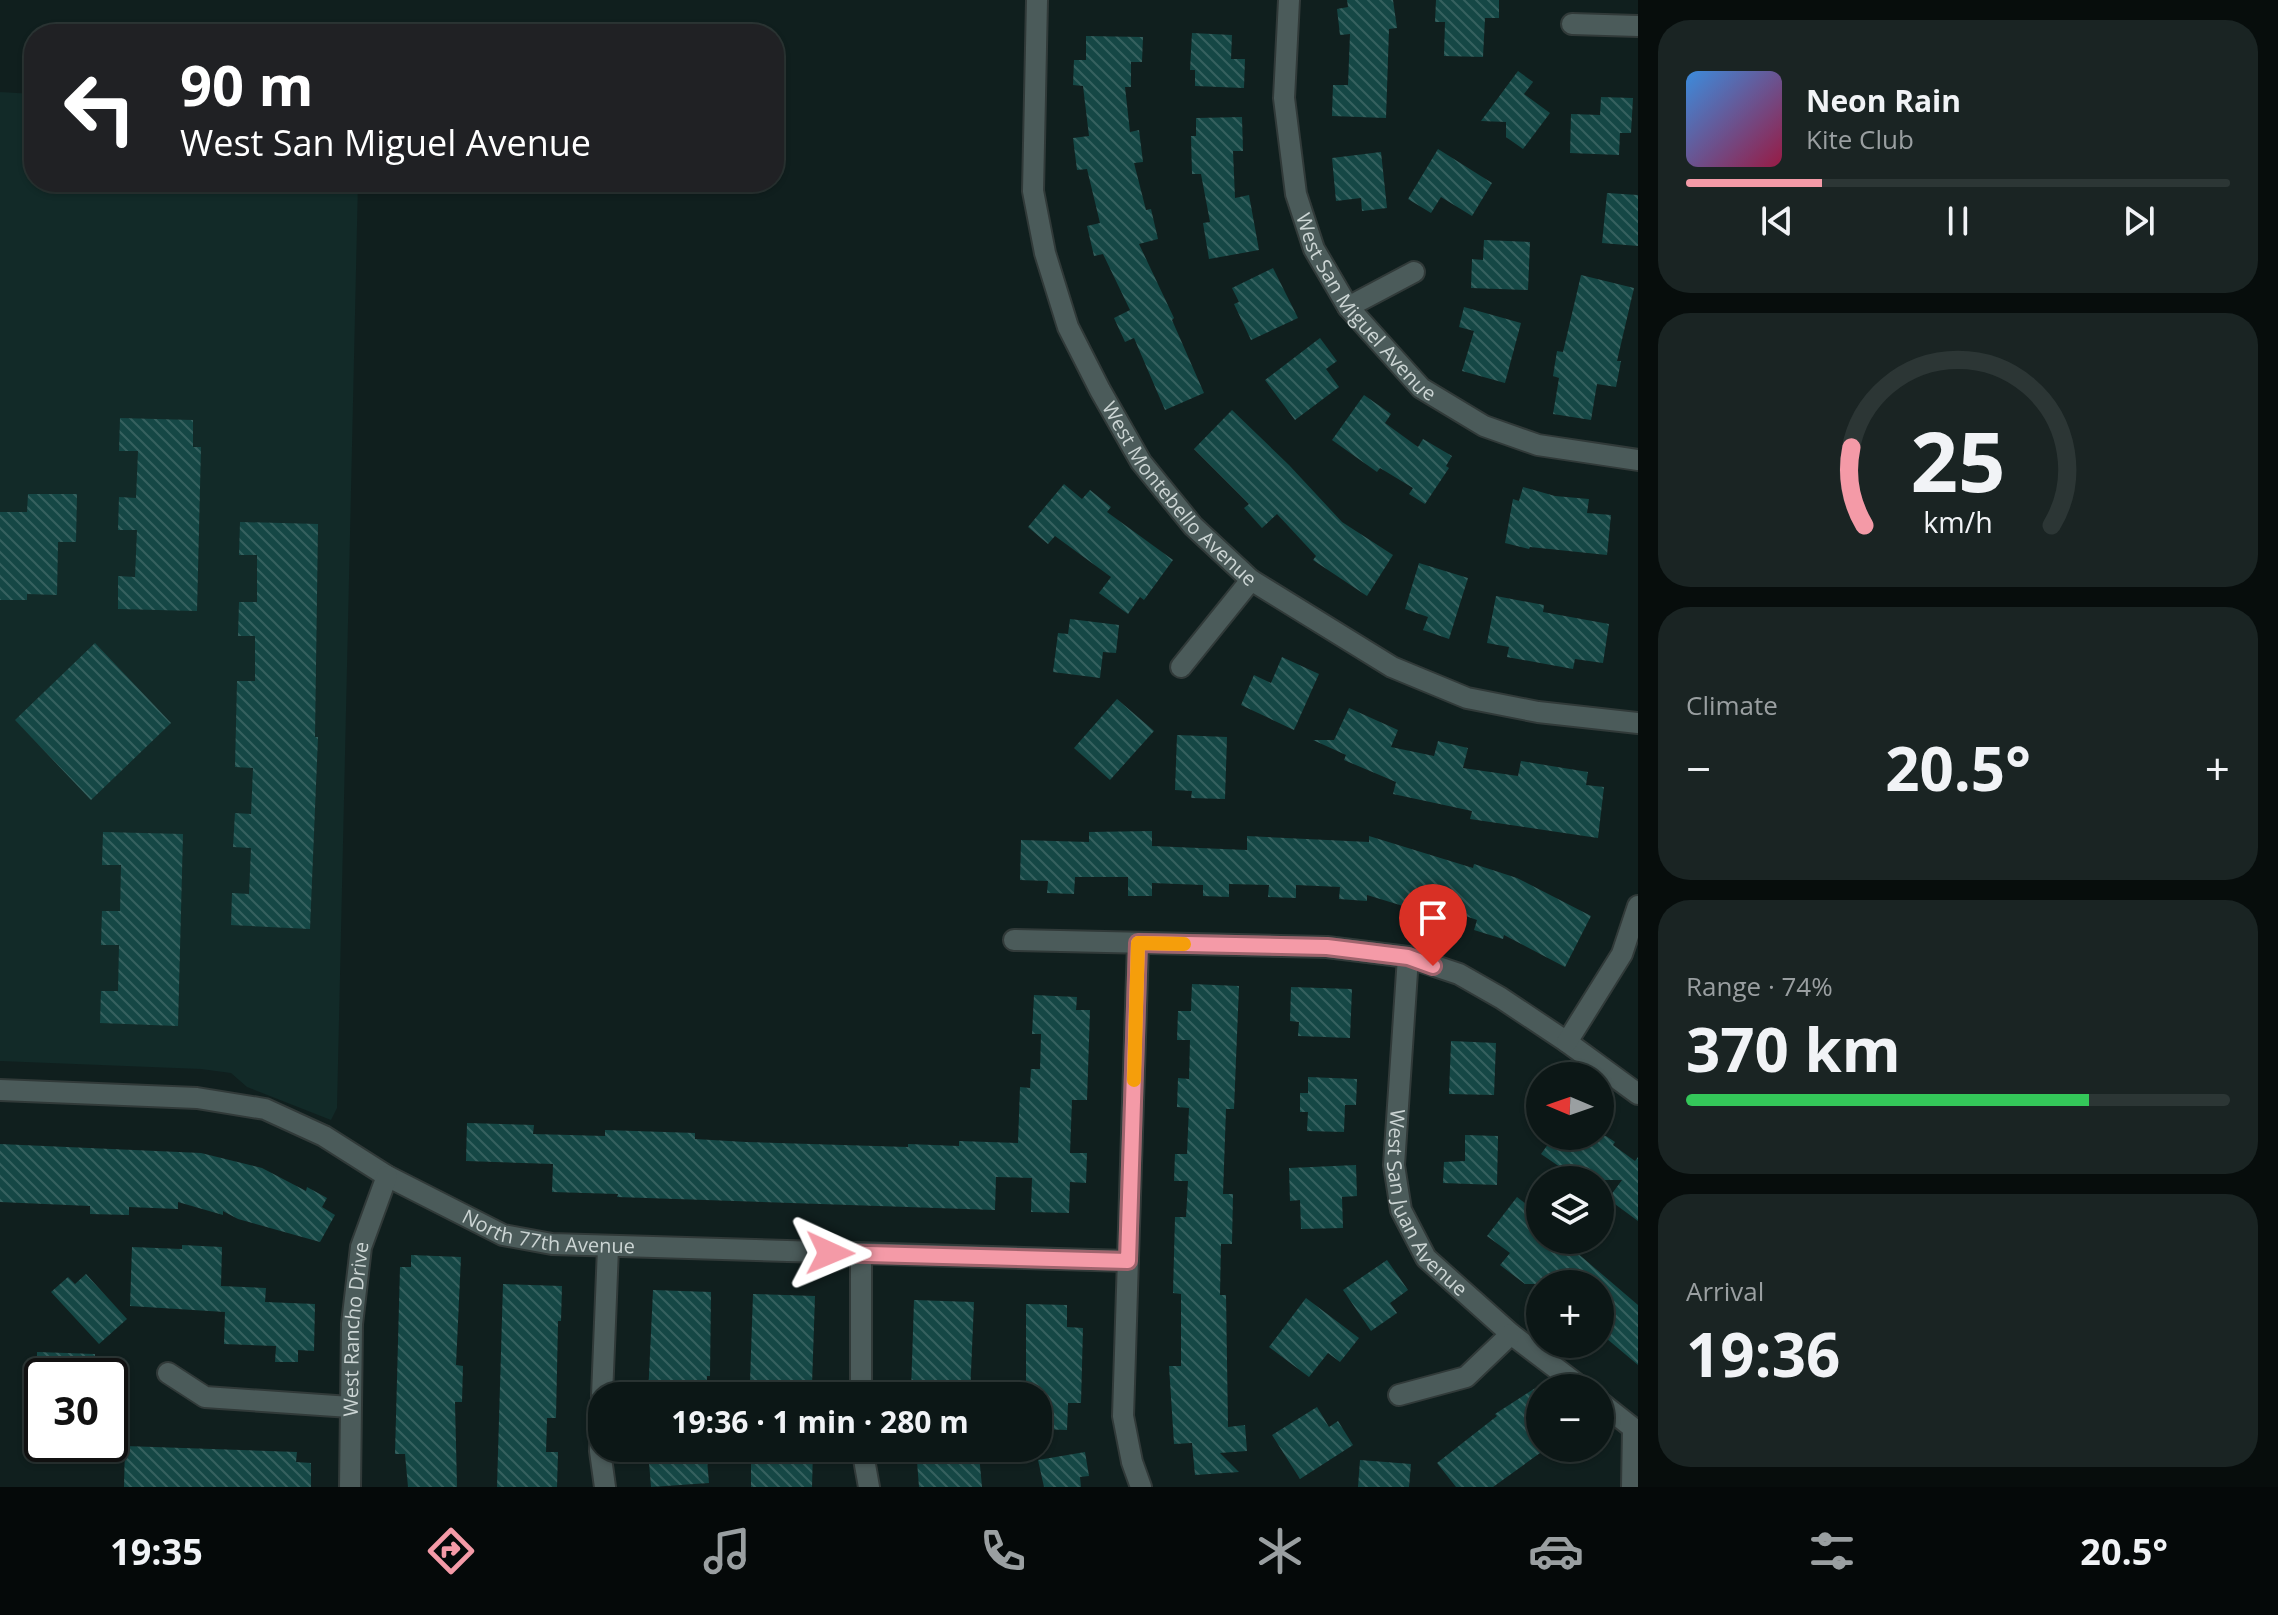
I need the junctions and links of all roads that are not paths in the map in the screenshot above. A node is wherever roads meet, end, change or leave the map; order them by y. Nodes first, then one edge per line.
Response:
1 (1037, 0) edge
2 (1289, 0) edge
3 (1572, 24) dead end
4 (1638, 26) edge
5 (1414, 272) dead end
6 (1348, 307) junction
7 (1638, 460) edge
8 (1251, 580) junction
9 (1181, 667) dead end
10 (1638, 723) edge
11 (1638, 906) edge
12 (1014, 940) dead end
13 (1138, 943) junction
14 (1408, 957) junction
15 (1567, 1042) junction
16 (0, 1090) edge
17 (1638, 1094) edge
18 (387, 1176) junction
19 (608, 1248) junction
20 (861, 1254) junction
21 (1128, 1261) junction
22 (1511, 1334) junction
23 (168, 1373) dead end
24 (1564, 1374) edge
25 (603, 1382) edge
26 (861, 1382) edge
27 (1399, 1395) dead end
28 (350, 1407) junction
29 (1614, 1413) edge
30 (602, 1462) edge
31 (865, 1462) edge
32 (350, 1487) edge
33 (605, 1487) edge
34 (869, 1487) edge
35 (1141, 1487) edge
36 (1632, 1487) edge

1 - 8 street, West Montebello Avenue
2 - 6 street, West San Miguel Avenue
3 - 4 street
5 - 6 street
6 - 7 street, West San Miguel Avenue
8 - 9 street
8 - 10 street, West Montebello Avenue
11 - 15 street
12 - 13 street
13 - 14 street
13 - 21 street
14 - 15 street
14 - 22 street, West San Juan Avenue
15 - 17 street
16 - 18 street, North 77th Avenue
18 - 19 street, North 77th Avenue
18 - 28 street, West Rancho Drive
19 - 20 street, North 77th Avenue
19 - 25 street
20 - 21 street, North 77th Avenue
20 - 26 street
21 - 35 street
22 - 24 street, West San Juan Avenue
22 - 27 street
23 - 28 street
28 - 32 street, West Rancho Drive
29 - 36 street
30 - 33 street
31 - 34 street

